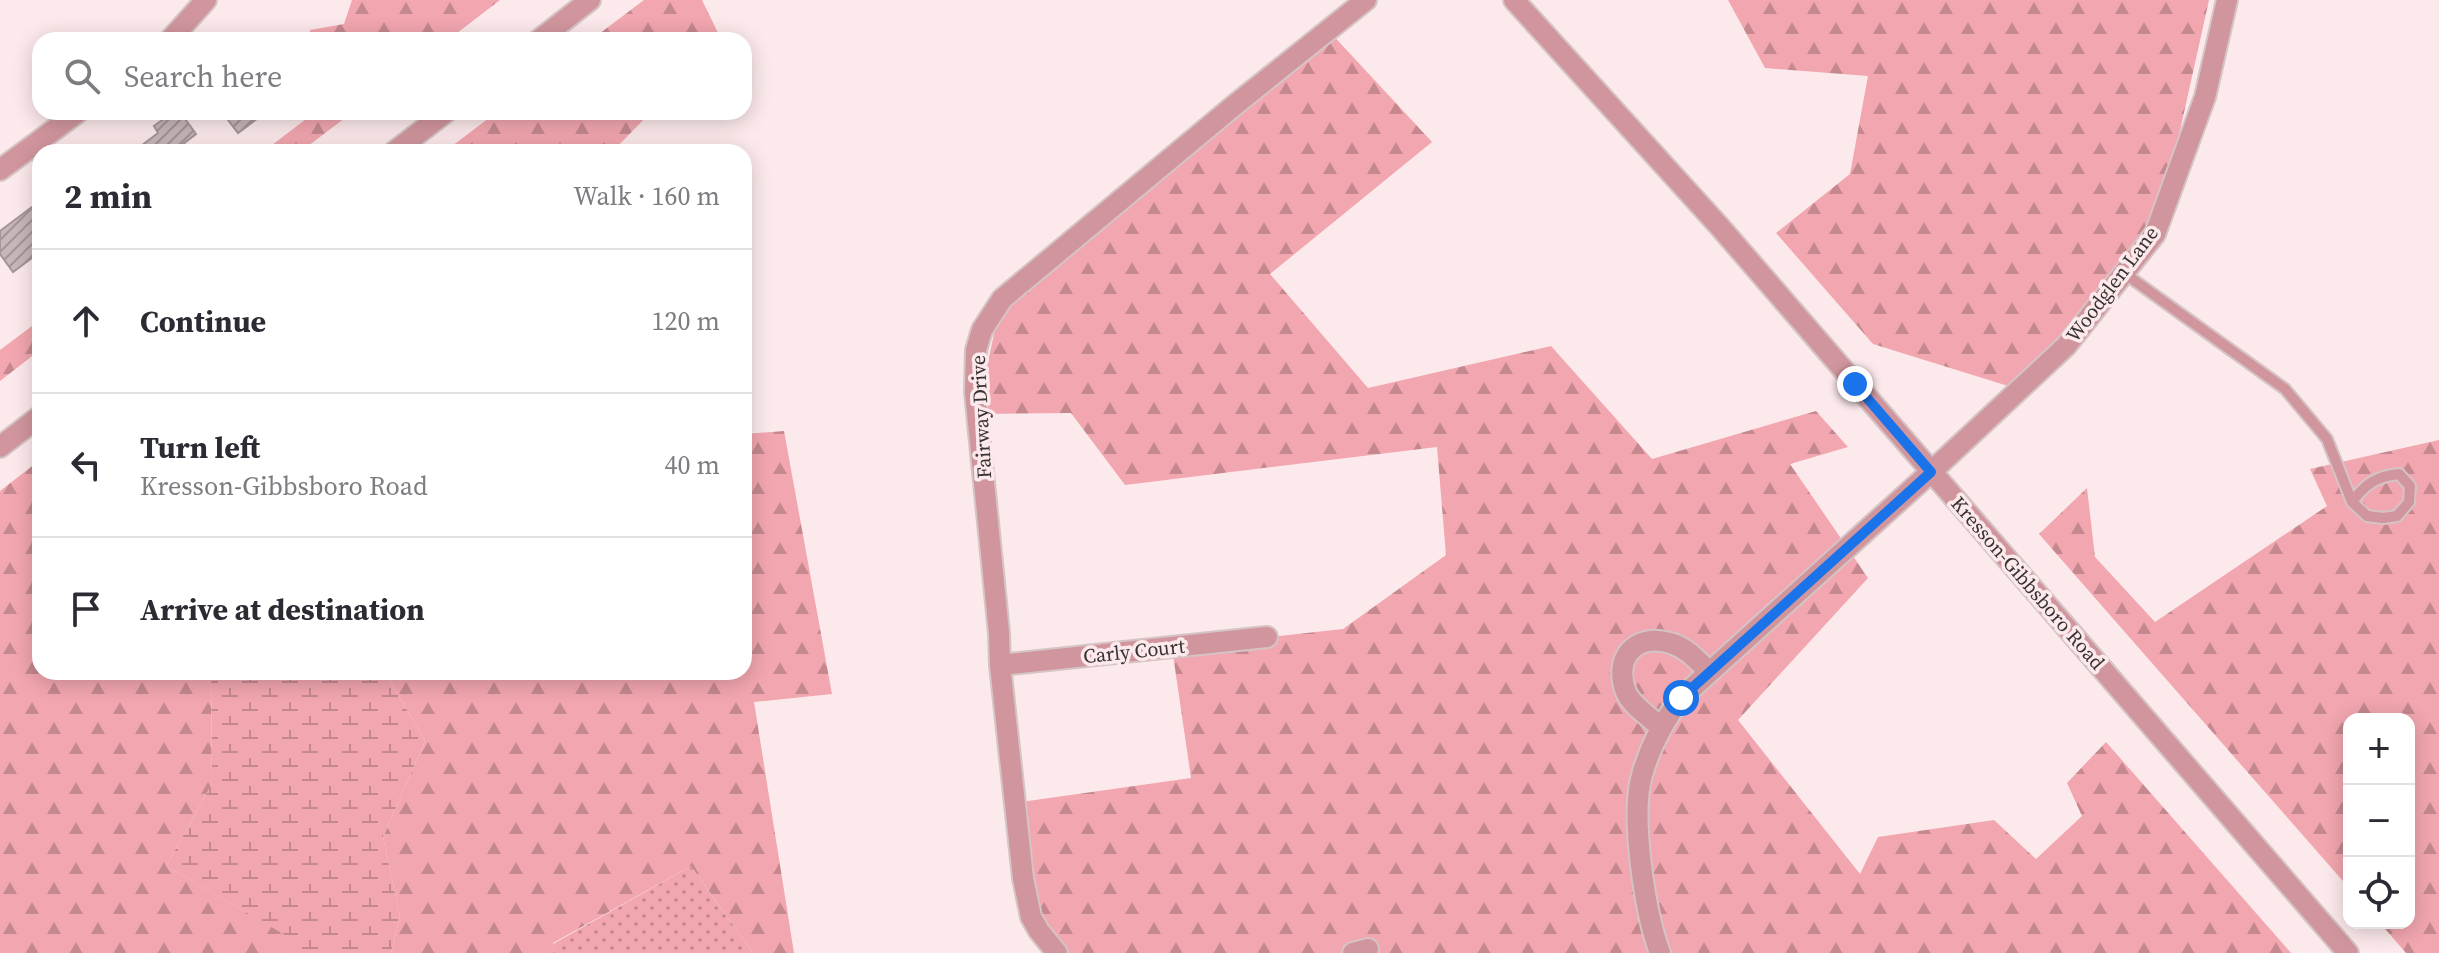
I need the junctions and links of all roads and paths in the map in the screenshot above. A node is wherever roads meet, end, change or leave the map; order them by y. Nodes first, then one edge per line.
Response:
1 (206, 0) edge
2 (590, 0) edge
3 (1366, 0) edge
4 (1514, 0) edge
5 (2227, 0) edge
6 (177, 32) edge
7 (549, 32) edge
8 (66, 120) edge
9 (436, 120) edge
10 (404, 144) edge
11 (3, 160) edge
12 (2124, 273) junction
13 (32, 422) edge
14 (0, 447) edge
15 (1931, 472) junction
16 (2352, 502) junction
17 (1267, 637) dead end
18 (1000, 665) junction
19 (1709, 672) junction
20 (1660, 727) junction
21 (1057, 953) edge
22 (1660, 953) edge
23 (2348, 953) edge

1 - 6 street
2 - 7 street
3 - 18 street, Fairway Drive
4 - 15 street, Kresson-Gibbsboro Road
5 - 12 street, Woodglen Lane
8 - 11 street
9 - 10 street
12 - 15 street, Woodglen Lane
12 - 16 lane
13 - 14 street
15 - 19 street, Woodglen Lane
15 - 23 street, Kresson-Gibbsboro Road
16 - 16 lane
17 - 18 street, Carly Court
18 - 21 street, Fairway Drive
19 - 20 street, Woodglen Lane
19 - 20 street
20 - 22 street, Woodglen Lane

